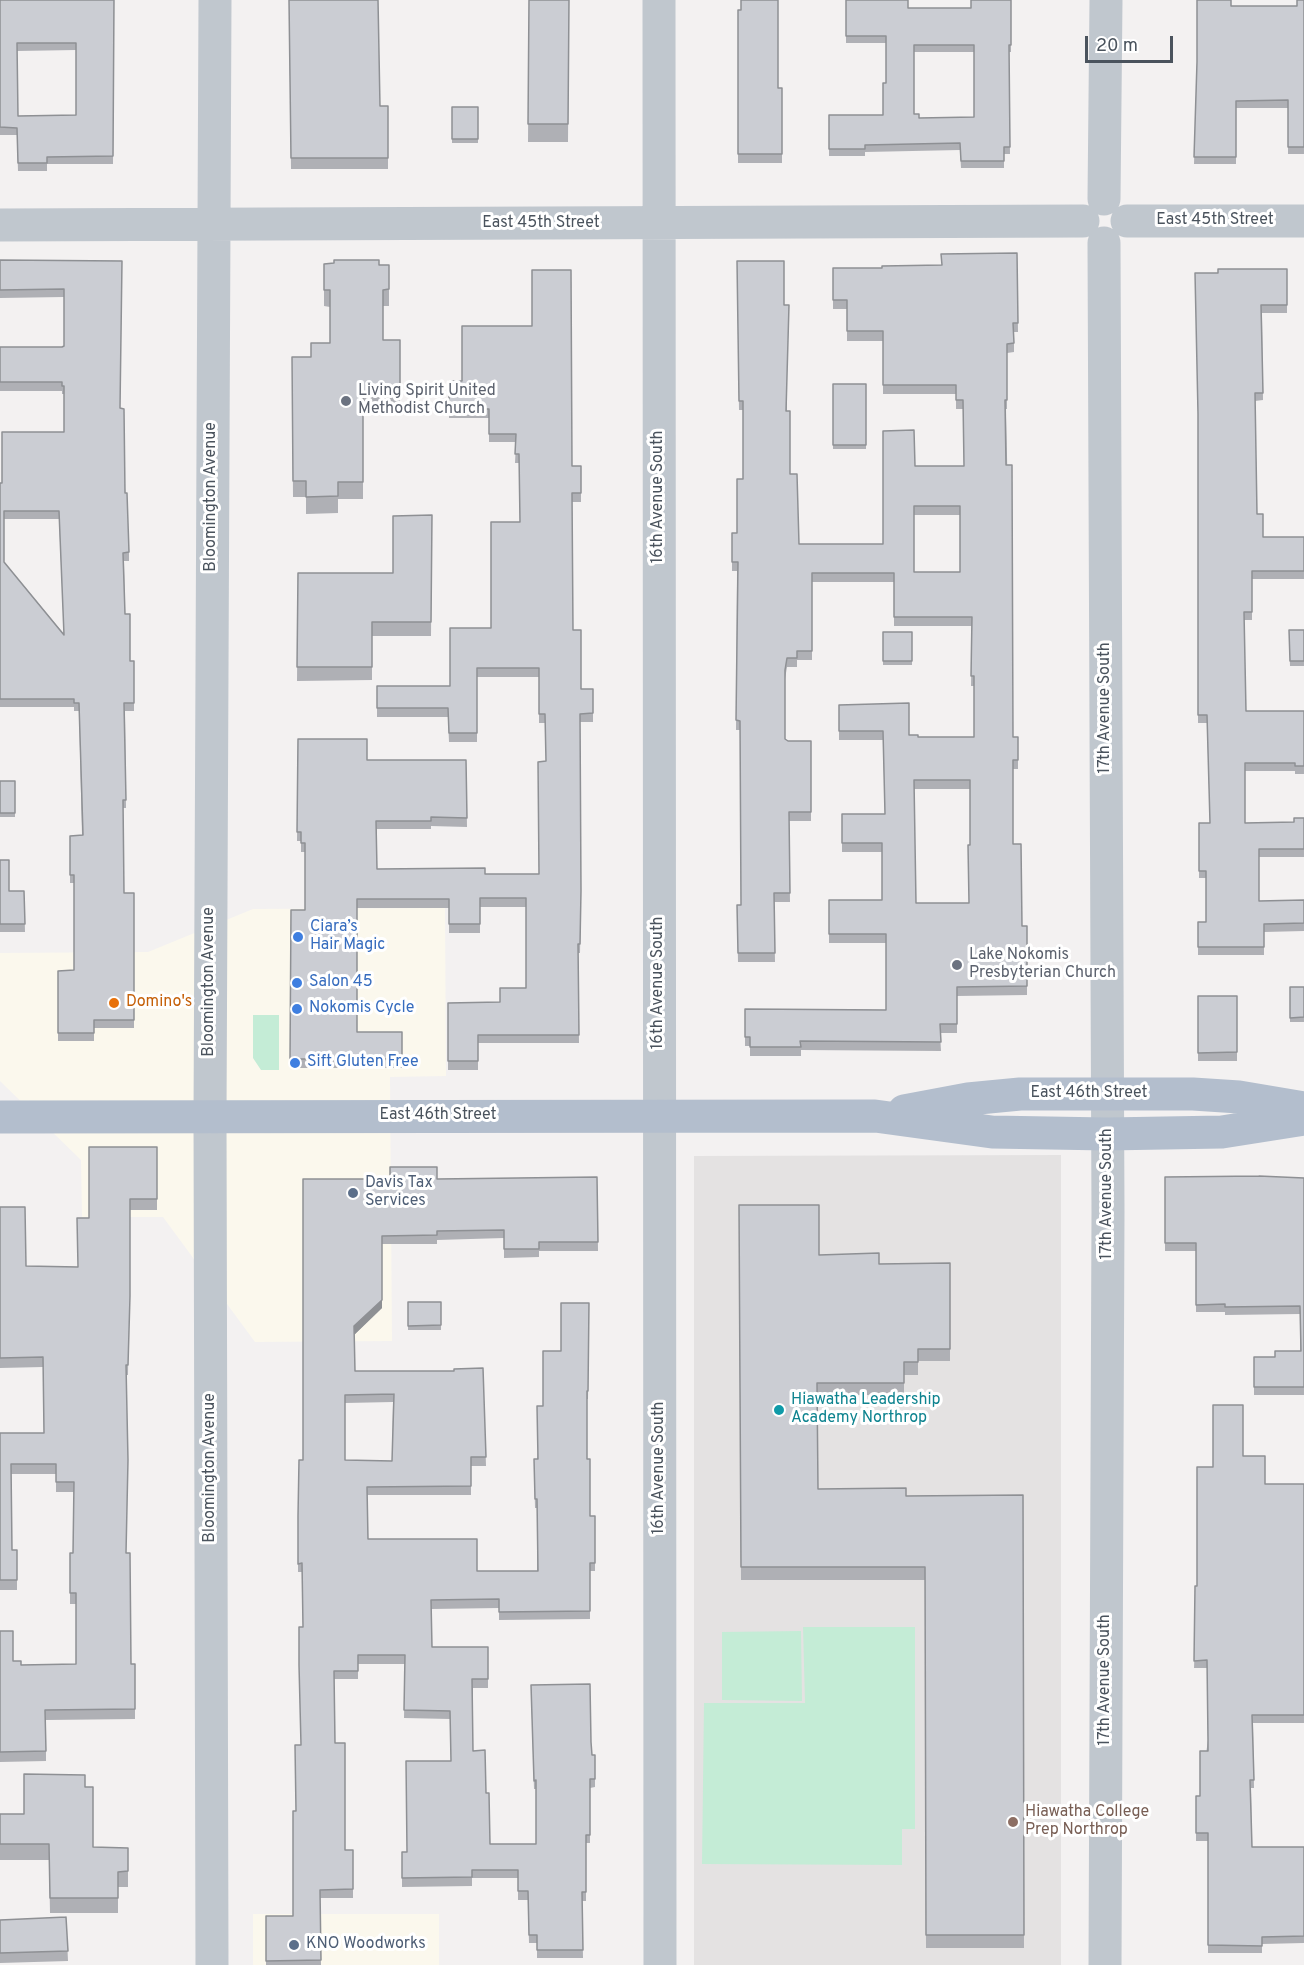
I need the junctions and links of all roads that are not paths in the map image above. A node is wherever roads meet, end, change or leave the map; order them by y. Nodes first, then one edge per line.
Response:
1 (214, 0) edge
2 (659, 0) edge
3 (1106, 0) edge
4 (1104, 221) junction
5 (1304, 221) edge
6 (213, 224) junction
7 (659, 224) junction
8 (0, 225) edge
9 (1107, 1094) junction
10 (1304, 1108) edge
11 (210, 1116) junction
12 (659, 1116) junction
13 (875, 1116) junction
14 (0, 1117) edge
15 (1304, 1119) edge
16 (1107, 1134) junction
17 (212, 1965) edge
18 (660, 1965) edge
19 (1105, 1965) edge

1 - 6 street, Bloomington Avenue
2 - 7 street, 16th Avenue South
3 - 4 street, 17th Avenue South
4 - 5 street, East 45th Street
4 - 7 street, East 45th Street
4 - 9 street, 17th Avenue South
6 - 7 street, East 45th Street
6 - 8 street, East 45th Street
6 - 11 street, Bloomington Avenue
7 - 12 street, 16th Avenue South
9 - 10 main road, East 46th Street
9 - 13 main road, East 46th Street
9 - 16 street, 17th Avenue South
11 - 12 main road, East 46th Street
11 - 14 main road, East 46th Street
11 - 17 street, Bloomington Avenue
12 - 13 main road, East 46th Street
12 - 18 street, 16th Avenue South
13 - 16 main road, East 46th Street
15 - 16 main road, East 46th Street
16 - 19 street, 17th Avenue South

